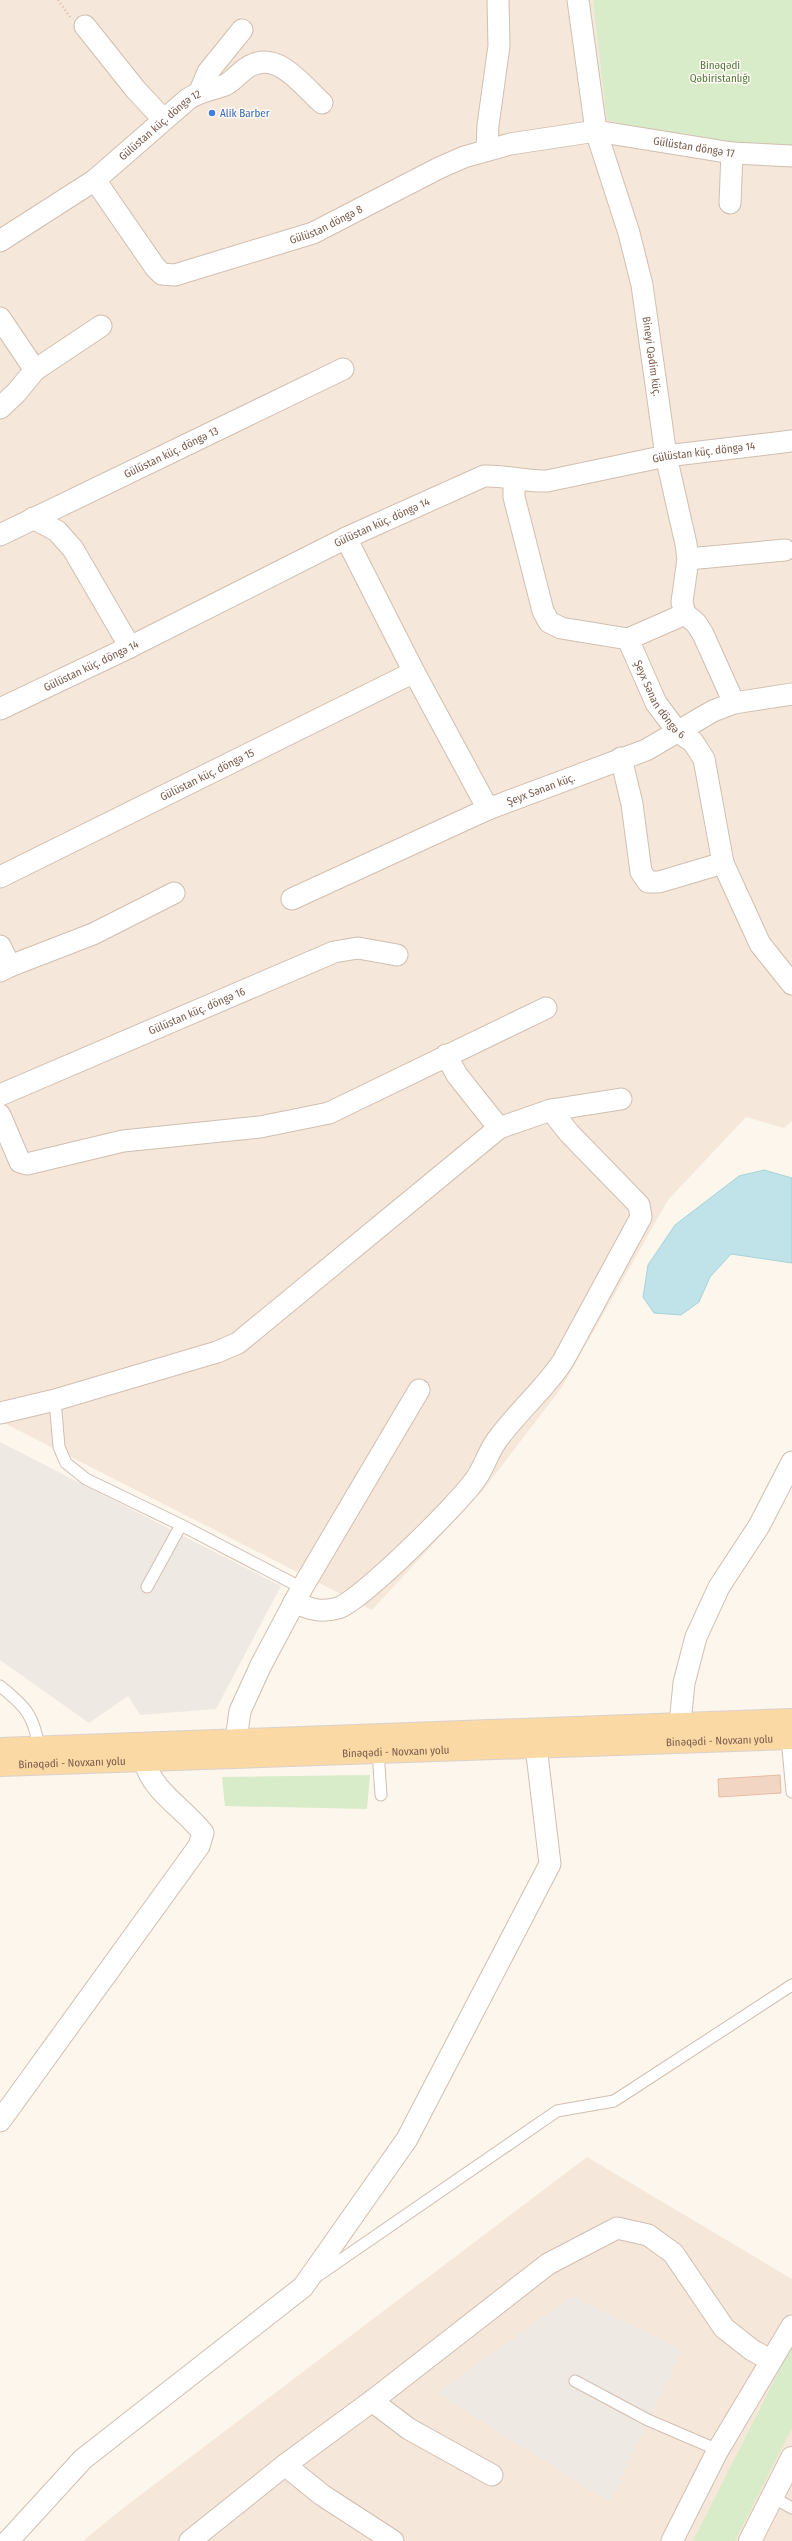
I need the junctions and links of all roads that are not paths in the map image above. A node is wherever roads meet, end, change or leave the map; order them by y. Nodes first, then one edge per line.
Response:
1 (498, 0) edge
2 (578, 0) edge
3 (86, 26) dead end
4 (242, 30) dead end
5 (200, 91) junction
6 (322, 103) dead end
7 (164, 120) junction
8 (596, 131) junction
9 (487, 150) junction
10 (732, 154) junction
11 (792, 156) edge
12 (95, 180) junction
13 (730, 203) dead end
14 (0, 241) edge
15 (0, 318) edge
16 (101, 326) dead end
17 (343, 369) dead end
18 (35, 370) junction
19 (0, 408) edge
20 (792, 441) edge
21 (666, 456) junction
22 (514, 479) junction
23 (33, 518) junction
24 (0, 535) edge
25 (346, 538) junction
26 (785, 550) dead end
27 (688, 559) junction
28 (685, 614) junction
29 (628, 639) junction
30 (130, 647) junction
31 (414, 672) junction
32 (792, 694) edge
33 (734, 703) junction
34 (0, 709) edge
35 (677, 731) junction
36 (621, 758) junction
37 (488, 810) junction
38 (723, 863) junction
39 (0, 877) edge
40 (174, 893) dead end
41 (292, 899) dead end
42 (0, 946) edge
43 (397, 955) dead end
44 (5, 968) edge
45 (792, 984) edge
46 (546, 1008) dead end
47 (446, 1055) junction
48 (0, 1095) edge
49 (621, 1099) dead end
50 (551, 1110) junction
51 (0, 1115) edge
52 (498, 1128) junction
53 (419, 1390) dead end
54 (55, 1400) junction
55 (0, 1413) edge
56 (792, 1462) edge
57 (181, 1525) junction
58 (147, 1587) dead end
59 (298, 1595) junction
60 (0, 1686) edge
61 (680, 1724) junction
62 (790, 1732) edge
63 (236, 1740) junction
64 (536, 1746) junction
65 (39, 1748) junction
66 (0, 1749) edge
67 (378, 1751) junction
68 (144, 1760) junction
69 (0, 1765) edge
70 (792, 1792) edge
71 (381, 1795) dead end
72 (792, 1985) edge
73 (0, 2121) edge
74 (303, 2287) junction
75 (792, 2326) edge
76 (770, 2360) junction
77 (574, 2381) dead end
78 (372, 2401) junction
79 (718, 2450) junction
80 (792, 2458) edge
81 (285, 2465) junction
82 (492, 2475) dead end
83 (772, 2497) junction
84 (792, 2508) edge
85 (8, 2541) edge
86 (190, 2541) edge
87 (393, 2541) edge
88 (672, 2541) edge
89 (750, 2541) edge

1 - 9 street
2 - 8 street, Bineyi Qədim küç.
3 - 7 street
4 - 5 street
5 - 6 street, Gülüstan küç. döngə 12
5 - 7 street, Gülüstan küç. döngə 12
7 - 12 street, Gülüstan küç. döngə 12
8 - 9 street, Gülüstan döngə 8
8 - 10 street, Gülüstan döngə 17
8 - 21 street, Bineyi Qədim küç.
9 - 12 street, Gülüstan döngə 8
10 - 11 street, Gülüstan döngə 17
10 - 13 street
12 - 14 street, Gülüstan küç. döngə 12
15 - 18 street
16 - 18 street
17 - 23 street, Gülüstan küç. döngə 13
18 - 19 street
20 - 21 street, Gülüstan küç. döngə 14
21 - 22 street, Gülüstan küç. döngə 14
21 - 27 street, Bineyi Qədim küç.
22 - 25 street, Gülüstan küç. döngə 14
22 - 29 street
23 - 24 street, Gülüstan küç. döngə 13
23 - 30 street
25 - 30 street, Gülüstan küç. döngə 14
25 - 31 street
26 - 27 street
27 - 28 street, Bineyi Qədim küç.
28 - 29 street
28 - 33 street
29 - 35 street, Şeyx Sənan döngə 6
30 - 34 street, Gülüstan küç. döngə 14
31 - 37 street
31 - 39 street, Gülüstan küç. döngə 15
32 - 33 street, Şeyx Sənan küç.
33 - 35 street, Şeyx Sənan küç.
35 - 36 street, Şeyx Sənan küç.
35 - 38 street, Şeyx Sənan döngə 6
36 - 37 street, Şeyx Sənan küç.
36 - 38 street
37 - 41 street, Şeyx Sənan küç.
38 - 45 street, Şeyx Sənan döngə 6
40 - 44 street
42 - 44 street
43 - 48 street, Gülüstan küç. döngə 16
46 - 47 street
47 - 51 street
47 - 52 street
49 - 50 street
50 - 52 street
50 - 59 street
52 - 54 street
53 - 59 street
54 - 55 street
54 - 57 lane
56 - 61 street
57 - 58 lane
57 - 59 lane
59 - 63 street
60 - 65 lane
61 - 62 main road
61 - 63 main road
62 - 64 main road, Binəqədi - Novxanı yolu
62 - 70 lane
63 - 65 main road
64 - 67 main road, Binəqədi - Novxanı yolu
64 - 74 street
65 - 66 main road
67 - 68 main road, Binəqədi - Novxanı yolu
67 - 71 lane
68 - 69 main road, Binəqədi - Novxanı yolu
68 - 73 street
72 - 74 lane
74 - 85 street
75 - 76 street
76 - 78 street
76 - 79 street
77 - 79 lane
78 - 81 street
78 - 82 street
79 - 88 street
80 - 83 street
81 - 86 street
81 - 87 street
83 - 84 lane
83 - 89 street

